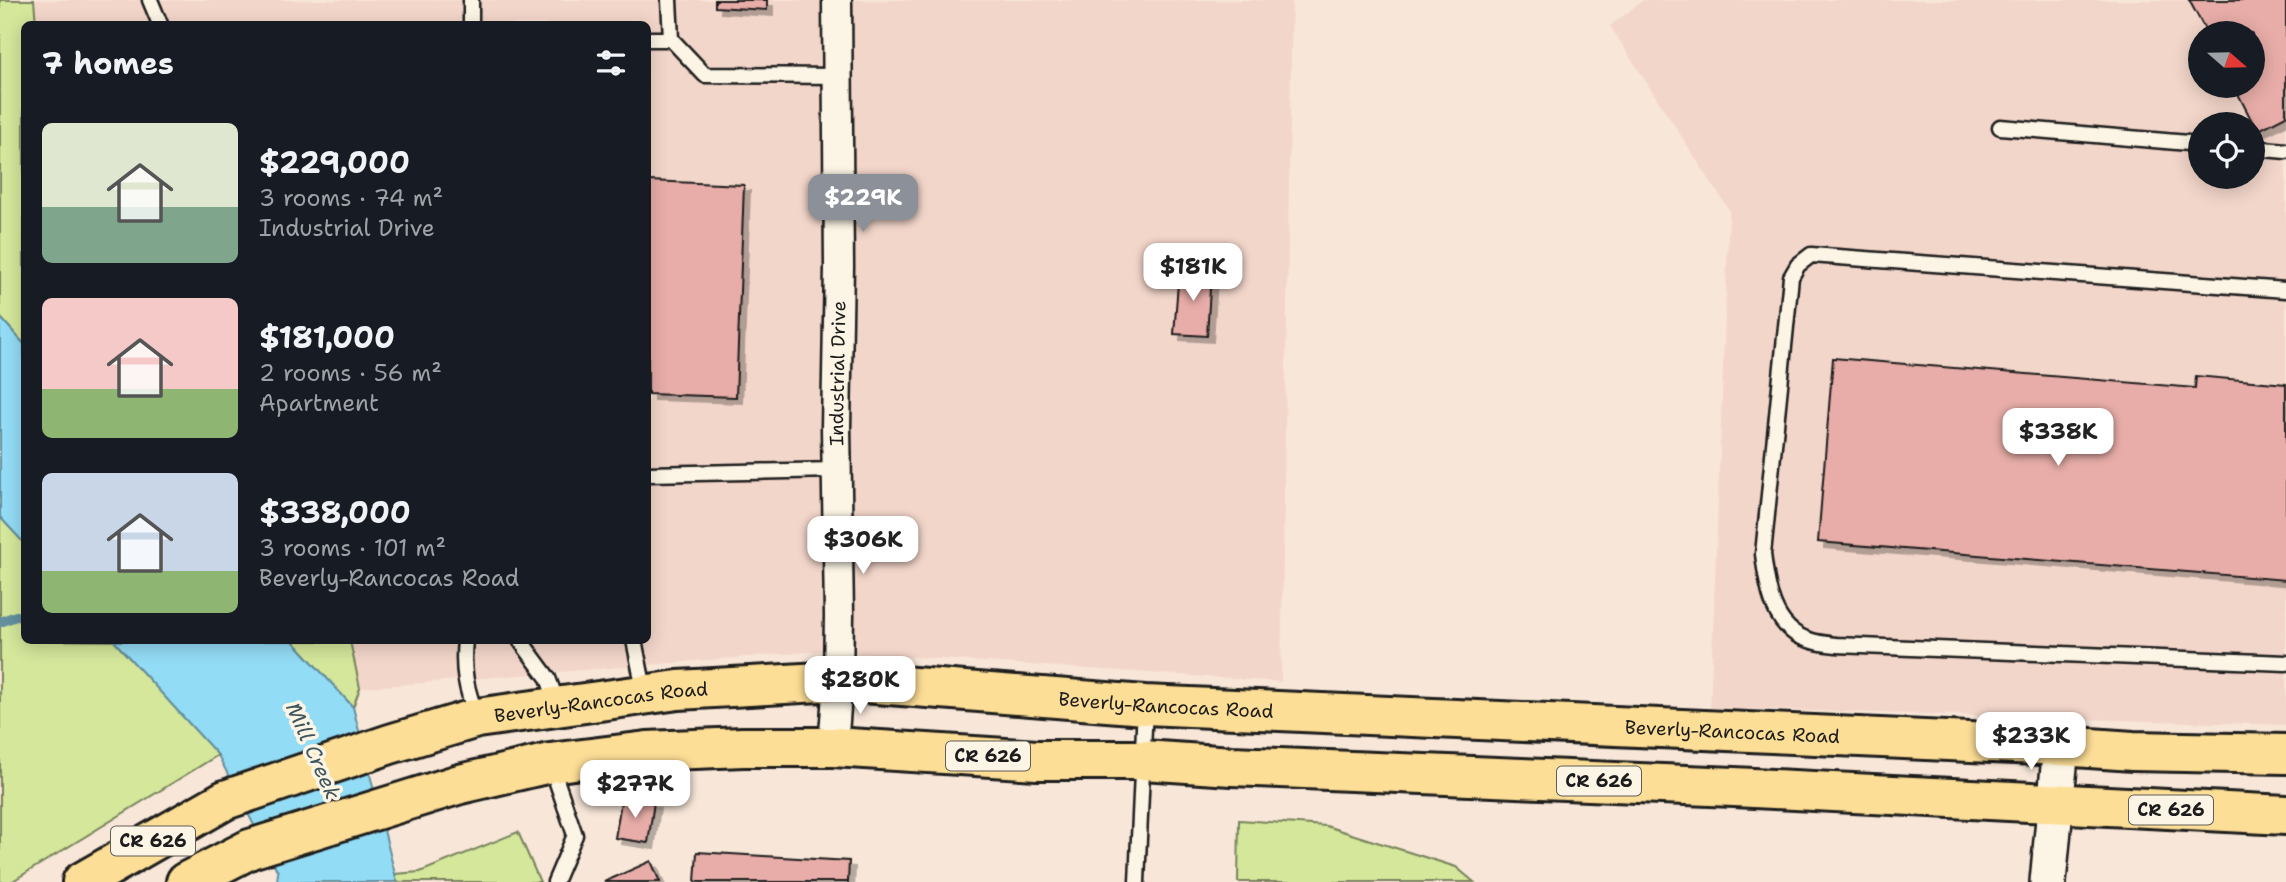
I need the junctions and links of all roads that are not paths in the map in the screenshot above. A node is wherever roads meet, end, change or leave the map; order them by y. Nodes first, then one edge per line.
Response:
1 (150, 0) edge
2 (471, 0) edge
3 (669, 0) edge
4 (837, 0) edge
5 (159, 21) edge
6 (471, 21) edge
7 (671, 38) junction
8 (651, 39) edge
9 (838, 76) junction
10 (2000, 127) dead end
11 (2188, 143) edge
12 (2265, 149) edge
13 (2286, 151) edge
14 (2286, 290) edge
15 (838, 470) junction
16 (651, 474) edge
17 (465, 644) edge
18 (523, 644) edge
19 (635, 644) edge
20 (2286, 663) edge
21 (838, 681) junction
22 (645, 695) junction
23 (1145, 705) junction
24 (559, 707) junction
25 (477, 718) junction
26 (2061, 746) junction
27 (833, 747) junction
28 (2286, 754) edge
29 (1143, 760) junction
30 (550, 763) junction
31 (2056, 803) junction
32 (2286, 815) edge
33 (82, 882) edge
34 (186, 882) edge
35 (555, 882) edge
36 (1137, 882) edge
37 (2048, 882) edge

1 - 5 lane
2 - 6 lane
3 - 7 lane
4 - 9 street, Industrial Drive
7 - 8 lane
7 - 9 lane
9 - 15 street, Industrial Drive
10 - 11 lane
12 - 13 lane
14 - 20 lane
15 - 16 lane
15 - 21 street, Industrial Drive
17 - 25 lane
18 - 24 lane
19 - 22 lane
21 - 22 main road, Beverly-Rancocas Road / CR 626
21 - 23 main road, Beverly-Rancocas Road / CR 626
21 - 27 street, Industrial Drive
22 - 24 main road, Beverly-Rancocas Road / CR 626
23 - 26 main road, Beverly-Rancocas Road / CR 626
23 - 29 lane
24 - 25 main road, Beverly-Rancocas Road / CR 626
25 - 33 main road, Beverly-Rancocas Road / CR 626
26 - 28 main road, Beverly-Rancocas Road / CR 626
26 - 31 street
27 - 29 main road, CR 626
27 - 30 main road, CR 626
29 - 31 main road, CR 626
29 - 36 lane
30 - 34 main road, CR 626
30 - 35 lane
31 - 32 main road, CR 626
31 - 37 street

